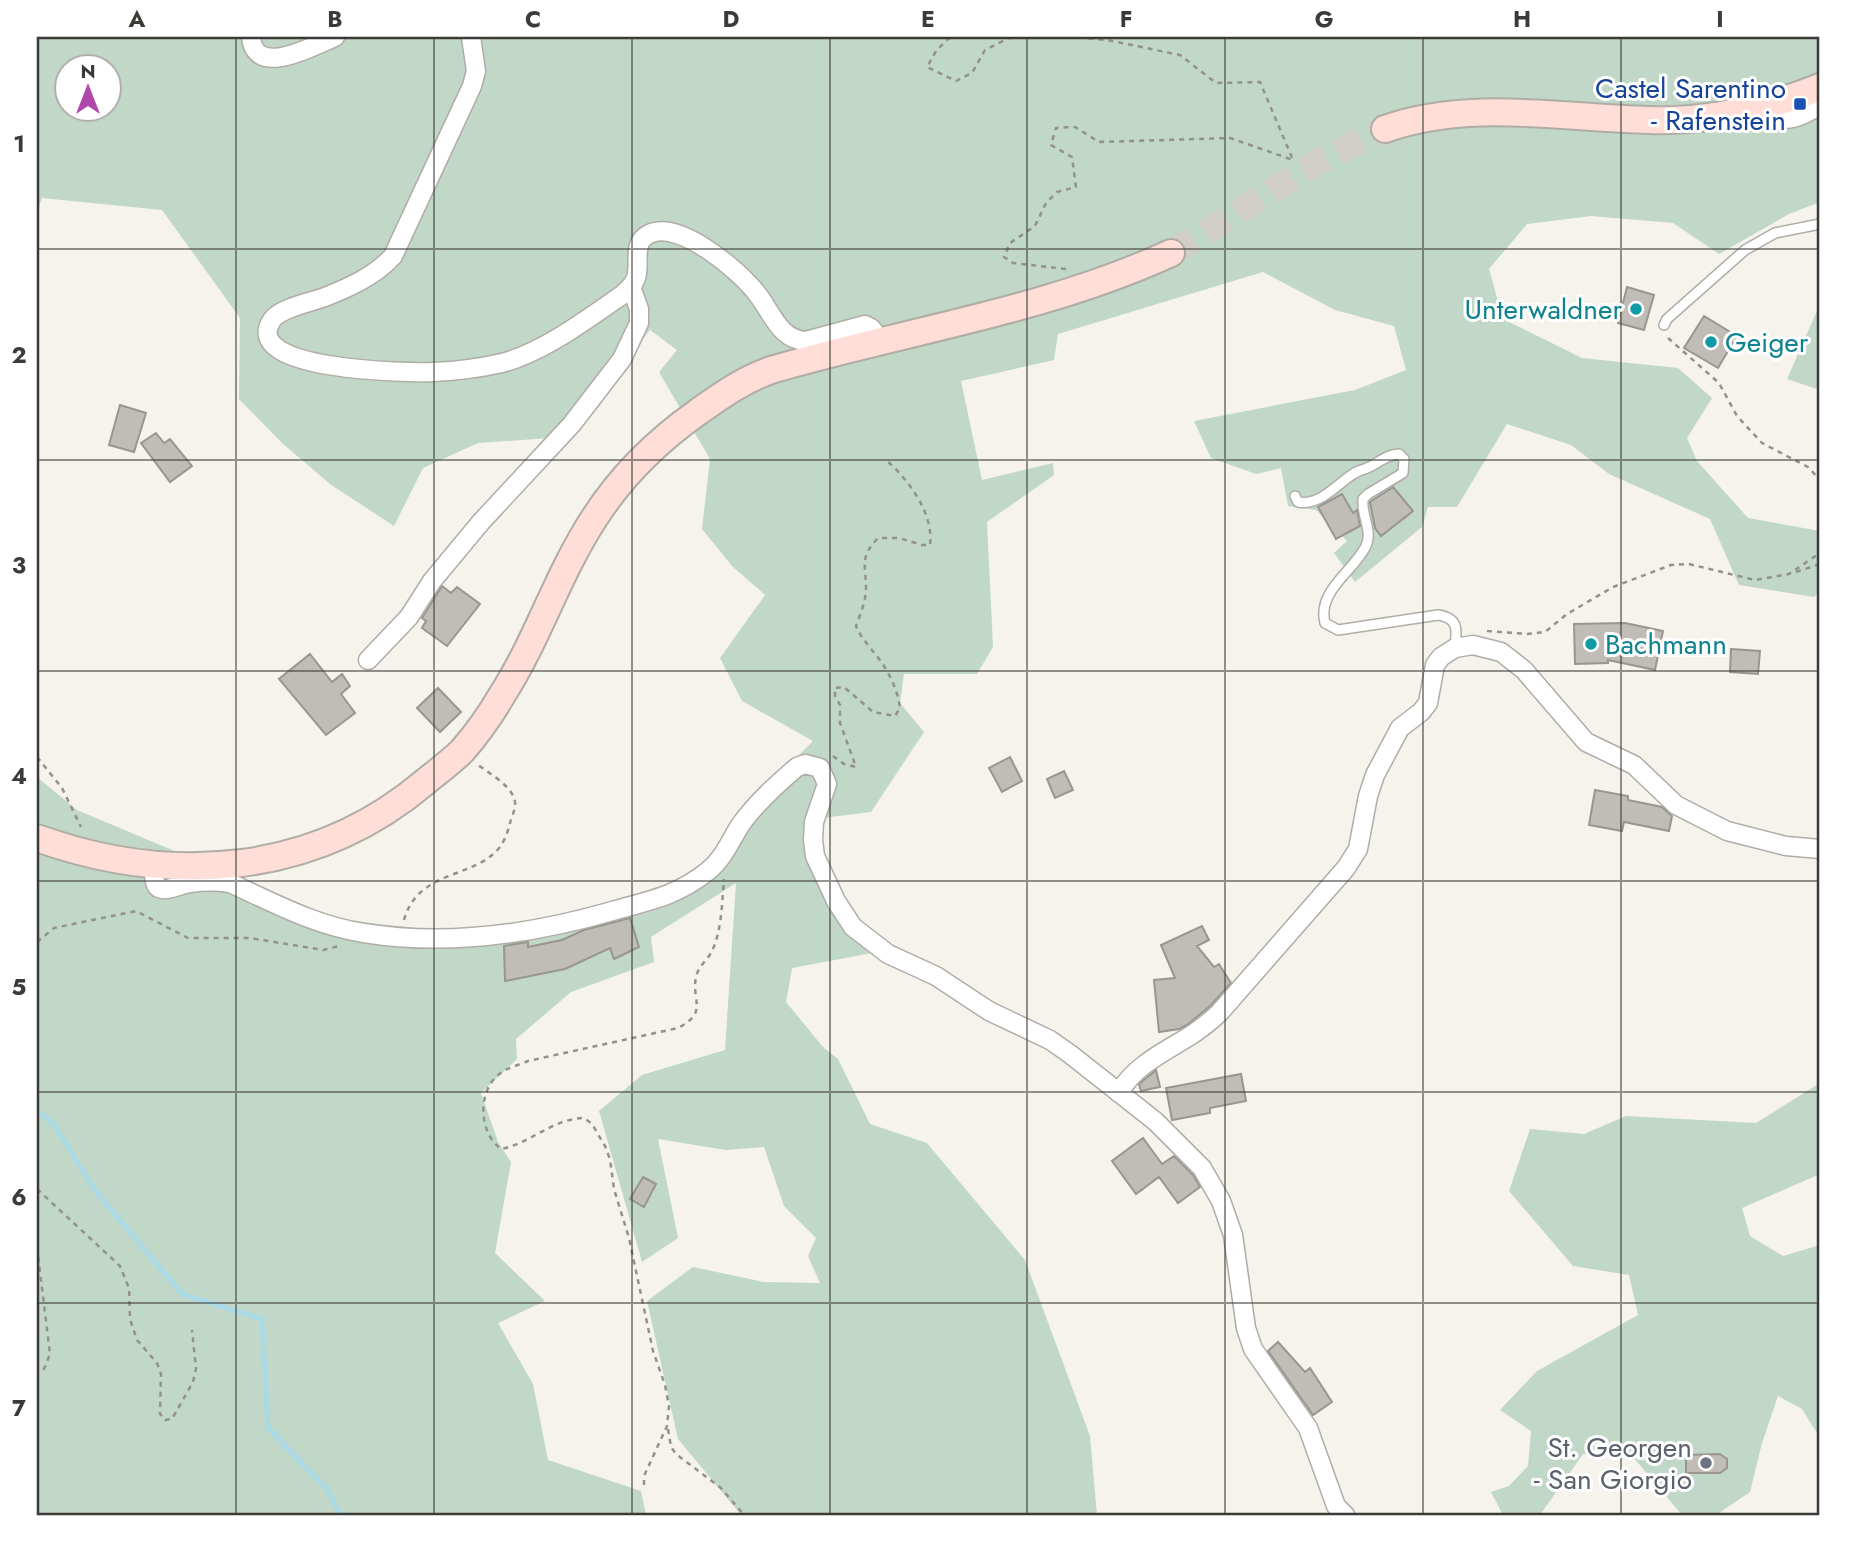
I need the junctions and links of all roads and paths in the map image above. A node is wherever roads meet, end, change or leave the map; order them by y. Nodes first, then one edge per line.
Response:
1 (251, 37) edge
2 (335, 37) edge
3 (471, 37) edge
4 (950, 37) edge
5 (1028, 37) edge
6 (1072, 37) edge
7 (1820, 87) edge
8 (1820, 105) edge
9 (1760, 108) junction
10 (1385, 129) tunnel mouth
11 (1820, 224) edge
12 (1171, 253) tunnel mouth
13 (1072, 270) dead end
14 (631, 287) junction
15 (1664, 325) joint
16 (881, 340) junction
17 (886, 460) dead end
18 (1820, 480) edge
19 (1295, 496) dead end
20 (1820, 552) edge
21 (1820, 564) edge
22 (1789, 574) junction
23 (1464, 646) junction
24 (369, 660) dead end
25 (461, 751) junction
26 (37, 757) edge
27 (813, 765) junction
28 (82, 830) dead end
29 (37, 838) edge
30 (1820, 849) edge
31 (728, 850) junction
32 (155, 866) junction
33 (363, 933) junction
34 (402, 937) junction
35 (37, 942) edge
36 (1119, 1093) junction
37 (37, 1189) edge
38 (37, 1247) edge
39 (192, 1330) dead end
40 (37, 1370) edge
41 (667, 1426) junction
42 (644, 1485) dead end
43 (744, 1515) edge
44 (1345, 1515) edge

1 - 2 street
3 - 14 street
4 - 5 path
6 - 13 path
7 - 9 main road
8 - 9 street
9 - 10 main road
11 - 15 lane
12 - 16 main road
14 - 16 street
14 - 24 street
15 - 18 path
16 - 25 main road
17 - 27 path
19 - 23 lane
20 - 22 path
21 - 22 path
22 - 23 path
23 - 30 street
23 - 36 street
25 - 32 main road
25 - 34 path
26 - 28 path
27 - 31 street
27 - 36 street
29 - 32 main road
31 - 34 street
31 - 41 path
32 - 33 street
33 - 34 street
33 - 35 path
36 - 44 street
37 - 39 path
38 - 40 path
41 - 42 path
41 - 43 path

